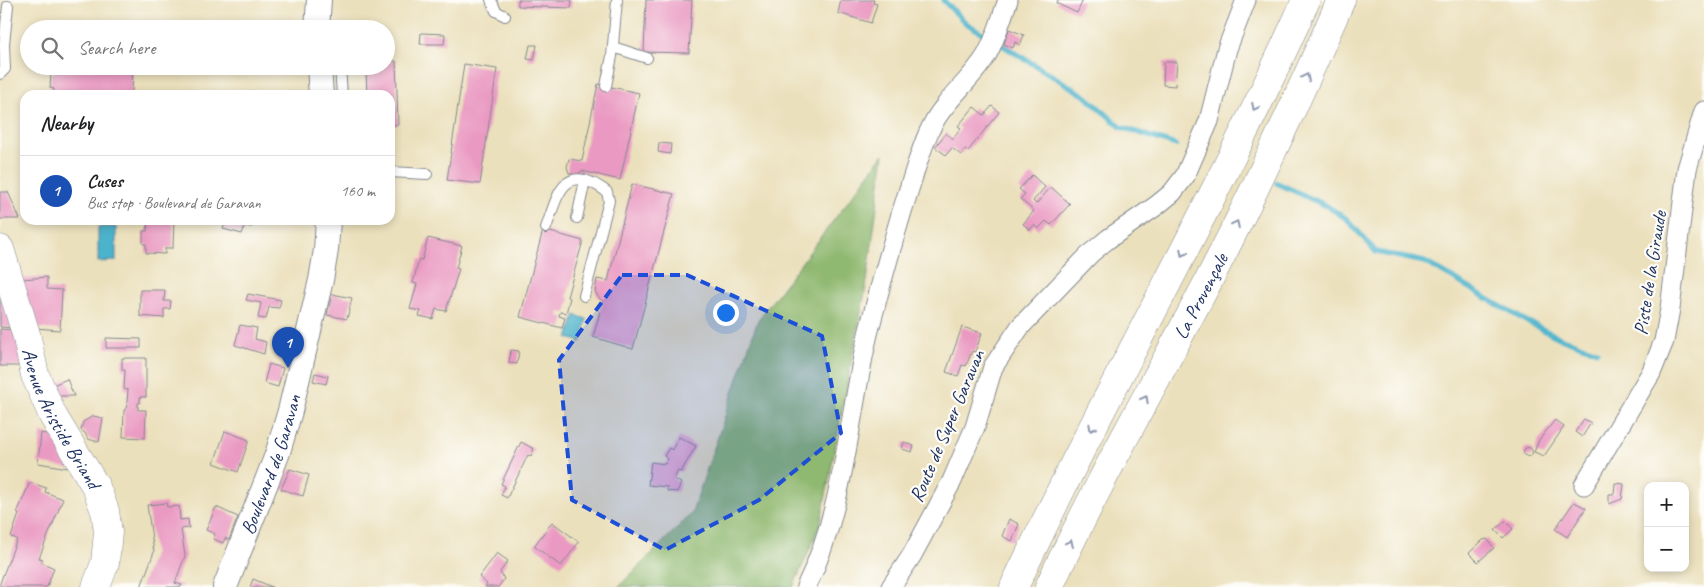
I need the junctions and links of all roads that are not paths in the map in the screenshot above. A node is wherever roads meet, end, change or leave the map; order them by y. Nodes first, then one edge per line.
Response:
1 (319, 0) edge
2 (491, 0) edge
3 (616, 0) edge
4 (1008, 0) edge
5 (1246, 0) edge
6 (1306, 0) edge
7 (1341, 0) edge
8 (8, 6) dead end
9 (505, 16) dead end
10 (318, 20) edge
11 (613, 47) junction
12 (647, 58) dead end
13 (0, 74) edge
14 (320, 75) edge
15 (341, 75) edge
16 (606, 86) dead end
17 (321, 90) edge
18 (342, 90) edge
19 (1704, 111) edge
20 (395, 172) edge
21 (427, 174) dead end
22 (585, 180) junction
23 (577, 218) dead end
24 (328, 225) edge
25 (546, 228) dead end
26 (0, 249) edge
27 (584, 296) dead end
28 (1584, 485) dead end
29 (96, 587) edge
30 (226, 587) edge
31 (806, 587) edge
32 (891, 587) edge
33 (1014, 587) edge
34 (1049, 587) edge

1 - 10 street
2 - 9 lane
3 - 11 lane
4 - 31 street
5 - 32 street, Route de Super Garavan
6 -> 33 main road, La Provençale
34 -> 7 main road, La Provençale
8 - 13 lane
11 - 12 lane
11 - 16 lane
14 - 17 street
15 - 18 lane
19 - 28 street, Piste de la Giraude
20 - 21 lane
22 - 23 lane
22 - 25 lane
22 - 27 lane
24 - 30 street, Boulevard de Garavan
26 - 29 main road, Avenue Aristide Briand

